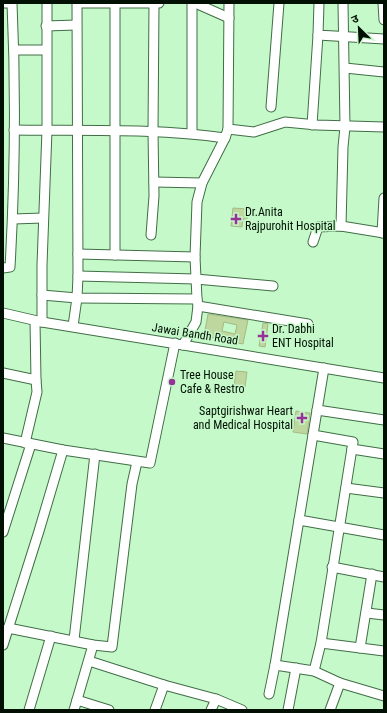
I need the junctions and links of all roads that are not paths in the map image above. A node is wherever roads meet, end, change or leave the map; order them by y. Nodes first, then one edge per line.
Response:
1 (3, 3) edge
2 (47, 3) edge
3 (115, 3) edge
4 (154, 3) edge
5 (159, 3) edge
6 (194, 3) edge
7 (229, 3) edge
8 (279, 3) edge
9 (319, 3) edge
10 (343, 3) edge
11 (383, 3) edge
12 (229, 18) junction
13 (384, 20) edge
14 (76, 25) junction
15 (46, 26) junction
16 (318, 35) junction
17 (344, 38) junction
18 (384, 39) edge
19 (14, 50) junction
20 (46, 50) junction
21 (344, 68) junction
22 (384, 72) edge
23 (271, 107) dead end
24 (312, 125) junction
25 (346, 127) junction
26 (384, 127) edge
27 (228, 129) junction
28 (14, 130) junction
29 (47, 130) junction
30 (78, 130) junction
31 (115, 131) junction
32 (153, 132) junction
33 (192, 133) junction
34 (225, 138) junction
35 (154, 182) junction
36 (202, 183) junction
37 (384, 198) edge
38 (13, 218) junction
39 (43, 218) junction
40 (340, 226) junction
41 (383, 233) edge
42 (151, 235) dead end
43 (313, 242) dead end
44 (78, 254) junction
45 (115, 255) junction
46 (195, 257) junction
47 (3, 268) edge
48 (78, 276) junction
49 (196, 279) junction
50 (273, 286) dead end
51 (42, 295) junction
52 (77, 298) junction
53 (197, 302) junction
54 (3, 313) edge
55 (39, 322) junction
56 (308, 324) dead end
57 (74, 326) junction
58 (179, 344) junction
59 (324, 368) junction
60 (3, 373) edge
61 (384, 378) edge
62 (36, 380) junction
63 (317, 410) junction
64 (384, 420) edge
65 (313, 435) junction
66 (3, 438) edge
67 (28, 443) junction
68 (352, 449) junction
69 (63, 450) junction
70 (95, 454) junction
71 (384, 454) edge
72 (137, 462) junction
73 (346, 488) junction
74 (384, 493) edge
75 (299, 520) junction
76 (339, 528) junction
77 (3, 532) edge
78 (384, 535) edge
79 (332, 567) junction
80 (372, 574) junction
81 (384, 577) edge
82 (367, 613) junction
83 (384, 615) edge
84 (8, 628) junction
85 (51, 636) junction
86 (74, 640) junction
87 (321, 642) junction
88 (3, 645) edge
89 (93, 645) junction
90 (360, 648) junction
91 (384, 652) edge
92 (89, 661) junction
93 (275, 665) junction
94 (296, 668) junction
95 (314, 671) junction
96 (340, 683) junction
97 (164, 685) junction
98 (269, 694) dead end
99 (384, 696) edge
100 (216, 699) junction
101 (77, 700) junction
102 (29, 710) edge
103 (74, 710) edge
104 (109, 710) edge
105 (155, 710) edge
106 (211, 710) edge
107 (242, 710) edge
108 (288, 710) edge
109 (330, 710) edge

1 - 19 street
2 - 15 street
3 - 4 street
3 - 14 street
3 - 31 street
4 - 5 street
4 - 32 street
6 - 12 street
6 - 33 street
7 - 12 street
8 - 23 street
9 - 16 street
10 - 17 street
11 - 13 street
12 - 27 street
14 - 15 street
14 - 30 street
15 - 20 street
16 - 17 street
16 - 24 street
17 - 18 street
17 - 21 street
19 - 20 street
19 - 28 street
20 - 29 street
21 - 22 street
21 - 25 street
24 - 25 street
24 - 27 street
25 - 26 street
25 - 40 street
27 - 34 street
28 - 29 street
28 - 38 street
29 - 30 street
29 - 39 street
30 - 31 street
30 - 44 street
31 - 32 street
31 - 45 street
32 - 33 street
32 - 35 street
33 - 34 street
34 - 36 street
35 - 36 street
35 - 42 street
36 - 46 street
37 - 41 street
38 - 39 street
38 - 47 street
39 - 51 street
40 - 41 street
40 - 43 street
44 - 45 street
44 - 48 street
45 - 46 street
46 - 49 street
48 - 49 street
48 - 52 street
49 - 50 street
49 - 53 street
51 - 52 street
51 - 55 street
52 - 53 street
52 - 57 street
53 - 56 street
53 - 58 street
54 - 55 street, Jawai Bandh Road
55 - 57 street, Jawai Bandh Road
55 - 62 street
57 - 58 street, Jawai Bandh Road
58 - 59 street, Jawai Bandh Road
58 - 72 street
59 - 61 street, Jawai Bandh Road
59 - 63 street
60 - 62 street
62 - 67 street
63 - 64 street
63 - 65 street
65 - 68 street
65 - 75 street
66 - 67 street
67 - 69 street
67 - 77 street
68 - 71 street
68 - 73 street
69 - 70 street
69 - 84 street
70 - 72 street
70 - 86 street
72 - 89 street
73 - 74 street
73 - 76 street
75 - 76 street
75 - 93 street
76 - 78 street
76 - 79 street
79 - 80 street
79 - 87 street
80 - 81 street
80 - 82 street
82 - 83 street
82 - 90 street
84 - 85 street
84 - 88 street
85 - 86 street
85 - 102 street
86 - 89 street
87 - 90 street
87 - 95 street
89 - 92 street
90 - 91 street
92 - 97 street
92 - 101 street
93 - 94 street
93 - 98 street
94 - 95 street
94 - 108 street
95 - 96 street
96 - 99 street
96 - 109 street
97 - 100 street
97 - 105 street
100 - 106 street
100 - 107 street
101 - 103 street
101 - 104 street

